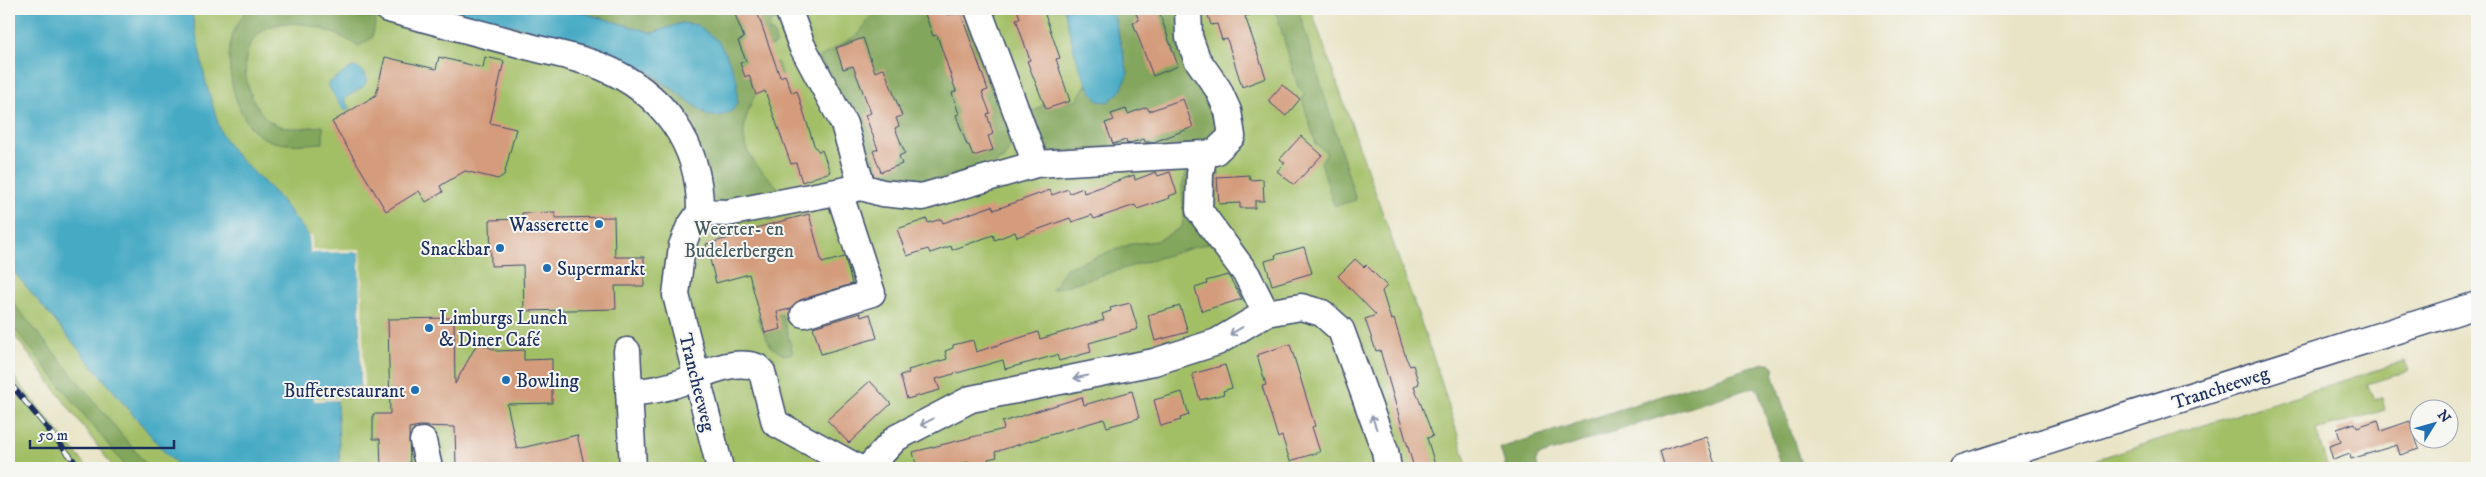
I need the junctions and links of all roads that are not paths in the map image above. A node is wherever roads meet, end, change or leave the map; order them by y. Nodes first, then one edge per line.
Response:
1 (388, 9) edge
2 (788, 9) edge
3 (978, 9) edge
4 (1188, 9) edge
5 (1204, 154) junction
6 (1036, 164) junction
7 (850, 190) junction
8 (700, 212) junction
9 (2477, 305) edge
10 (804, 314) dead end
11 (1266, 314) junction
12 (627, 351) dead end
13 (695, 376) junction
14 (631, 393) junction
15 (423, 440) dead end
16 (429, 468) edge
17 (633, 468) edge
18 (720, 468) edge
19 (858, 468) edge
20 (868, 468) edge
21 (1388, 468) edge
22 (1963, 468) edge

1 - 8 street
2 - 7 street
3 - 6 street
4 - 5 street
5 - 6 street
5 - 11 street
6 - 7 street
7 - 8 street
7 - 10 street
8 - 13 street, Trancheeweg
9 - 22 street, Trancheeweg
11 -> 20 street
21 -> 11 street
12 - 14 street
13 - 14 street
13 - 18 street, Trancheeweg
13 - 19 street
14 - 17 street
15 - 16 street

